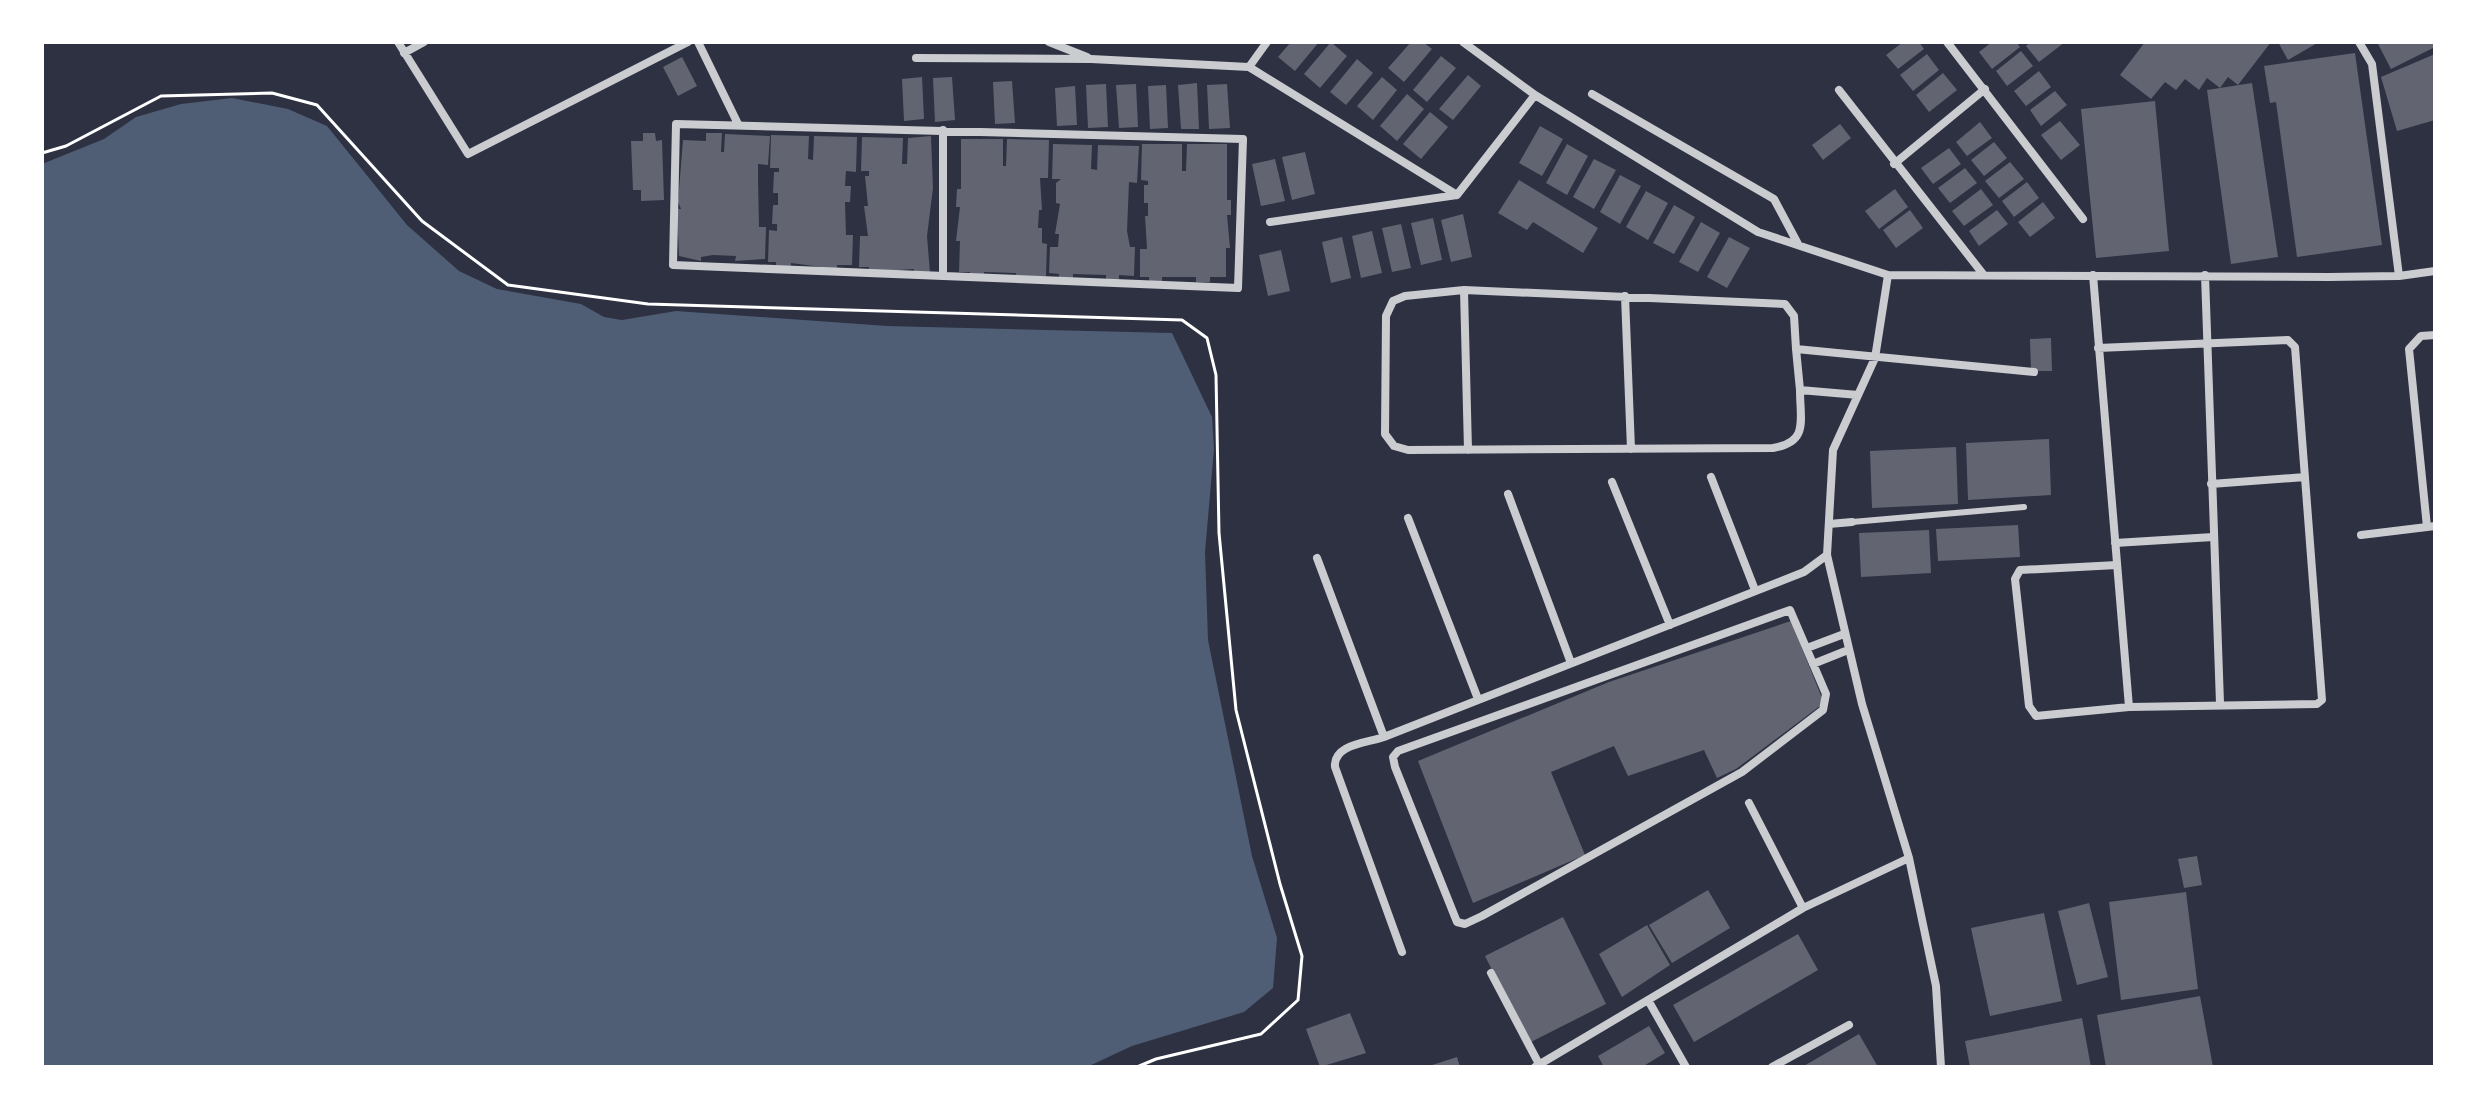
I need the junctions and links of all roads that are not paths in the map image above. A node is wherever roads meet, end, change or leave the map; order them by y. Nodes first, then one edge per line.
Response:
1 (398, 42) edge
2 (424, 42) edge
3 (688, 42) edge
4 (698, 42) edge
5 (1049, 42) edge
6 (1267, 42) edge
7 (1463, 42) edge
8 (1947, 42) edge
9 (2359, 42) edge
10 (404, 53) junction
11 (916, 58) dead end
12 (1091, 59) junction
13 (1249, 67) junction
14 (1985, 89) junction
15 (1839, 90) dead end
16 (1592, 94) dead end
17 (1535, 95) junction
18 (738, 124) junction
19 (943, 130) junction
20 (1894, 164) junction
21 (1457, 195) junction
22 (2083, 219) dead end
23 (1270, 222) dead end
24 (1798, 245) junction
25 (2435, 271) edge
26 (1983, 274) junction
27 (1888, 275) junction
28 (2093, 275) junction
29 (2205, 275) junction
30 (943, 276) junction
31 (2399, 276) junction
32 (1464, 290) junction
33 (1625, 296) junction
34 (2435, 335) edge
35 (2207, 344) junction
36 (2098, 348) junction
37 (1796, 349) junction
38 (1875, 358) junction
39 (2034, 372) dead end
40 (1800, 390) junction
41 (1858, 395) junction
42 (1631, 449) junction
43 (1468, 450) junction
44 (1711, 477) dead end
45 (2305, 477) junction
46 (1612, 482) dead end
47 (2211, 484) junction
48 (1508, 494) dead end
49 (2024, 507) dead end
50 (1408, 518) dead end
51 (1852, 522) joint
52 (1829, 524) junction
53 (2431, 526) edge
54 (2361, 535) dead end
55 (2213, 537) junction
56 (2115, 543) junction
57 (1827, 555) junction
58 (1317, 558) dead end
59 (2117, 565) junction
60 (1755, 590) junction
61 (1670, 625) junction
62 (1844, 634) junction
63 (1807, 648) junction
64 (1848, 650) junction
65 (1571, 663) junction
66 (1813, 664) junction
67 (1478, 699) junction
68 (2220, 703) junction
69 (2129, 707) junction
70 (1384, 737) junction
71 (1749, 803) dead end
72 (1909, 858) junction
73 (1803, 908) junction
74 (1402, 952) dead end
75 (1491, 973) dead end
76 (1648, 1000) junction
77 (1849, 1025) dead end
78 (1542, 1064) edge
79 (1686, 1067) edge
80 (1772, 1067) edge
81 (1941, 1067) edge

1 - 10 street
2 - 10 street
3 - 10 street
4 - 18 street
5 - 12 street
6 - 13 street
7 - 17 street
8 - 14 street
9 - 31 street
11 - 12 street
12 - 13 street
13 - 21 street
14 - 20 street
14 - 22 street
15 - 20 street
16 - 24 street
17 - 21 street
17 - 24 street
18 - 19 street
18 - 30 street
19 - 30 street
19 - 30 street
20 - 26 street
21 - 23 street
24 - 27 street
25 - 31 street
26 - 27 street
26 - 28 street
27 - 38 street
28 - 29 street
28 - 36 street
29 - 31 street
29 - 35 street
32 - 33 street
32 - 43 street
32 - 43 street
33 - 37 street
33 - 42 street
34 - 53 street
35 - 36 street
35 - 45 street
35 - 47 street
36 - 56 street
37 - 38 street
37 - 40 street
38 - 39 street
38 - 41 street
40 - 41 street
40 - 42 street
41 - 52 street
42 - 43 street
44 - 60 street
45 - 47 street
45 - 68 street
46 - 61 street
47 - 55 street
48 - 65 street
49 - 51 lane
50 - 67 street
51 - 52 street
52 - 57 street
53 - 54 street
55 - 56 street
55 - 68 street
56 - 59 street
57 - 60 street
57 - 62 street
58 - 70 street
59 - 69 street
59 - 69 street
60 - 61 street
61 - 65 street
62 - 63 street
62 - 64 street
63 - 66 street
63 - 66 street
64 - 66 street
64 - 72 street
65 - 67 street
67 - 70 street
68 - 69 street
70 - 74 street
71 - 73 street
72 - 73 street
72 - 81 street
73 - 76 street
75 - 78 street
76 - 78 street
76 - 79 street
77 - 80 street

